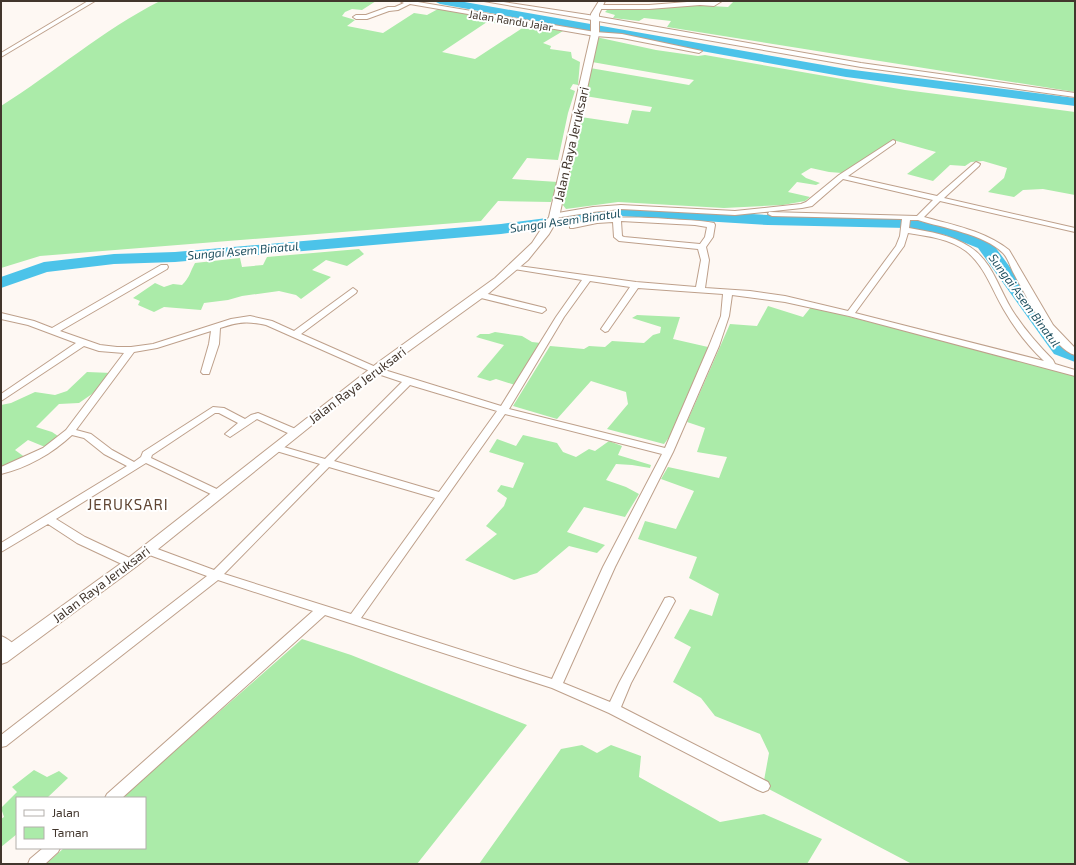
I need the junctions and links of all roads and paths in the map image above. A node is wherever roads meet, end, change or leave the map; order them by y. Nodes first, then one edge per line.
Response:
1 (92, 1) edge
2 (487, 1) edge
3 (719, 1) edge
4 (406, 3) edge
5 (601, 4) edge
6 (356, 17) dead end
7 (596, 19) junction
8 (594, 34) junction
9 (699, 51) dead end
10 (1, 55) edge
11 (1075, 95) edge
12 (893, 142) dead end
13 (976, 164) dead end
14 (842, 177) junction
15 (937, 200) junction
16 (736, 213) junction
17 (555, 217) junction
18 (906, 218) junction
19 (918, 218) junction
20 (616, 219) junction
21 (573, 226) dead end
22 (904, 230) junction
23 (1075, 230) edge
24 (702, 247) junction
25 (164, 267) dead end
26 (514, 267) junction
27 (587, 279) junction
28 (636, 285) junction
29 (700, 290) junction
30 (353, 291) dead end
31 (728, 292) junction
32 (480, 295) junction
33 (542, 310) dead end
34 (850, 314) junction
35 (1, 316) edge
36 (216, 327) junction
37 (606, 329) dead end
38 (53, 331) junction
39 (294, 335) junction
40 (82, 342) junction
41 (131, 350) junction
42 (1075, 352) edge
43 (1049, 365) junction
44 (375, 370) junction
45 (206, 372) dead end
46 (1075, 373) edge
47 (408, 381) junction
48 (1, 398) edge
49 (503, 410) junction
50 (245, 423) junction
51 (70, 432) junction
52 (294, 432) junction
53 (230, 434) dead end
54 (277, 448) junction
55 (668, 452) junction
56 (146, 459) junction
57 (326, 463) junction
58 (135, 466) junction
59 (1, 471) edge
60 (219, 494) junction
61 (441, 496) junction
62 (48, 519) junction
63 (1, 548) edge
64 (148, 550) junction
65 (130, 563) junction
66 (216, 575) junction
67 (669, 601) dead end
68 (322, 610) junction
69 (354, 619) junction
70 (1, 641) edge
71 (12, 650) junction
72 (1, 658) edge
73 (556, 685) junction
74 (614, 709) junction
75 (1, 742) edge
76 (764, 786) dead end
77 (113, 797) edge
78 (53, 849) edge
79 (35, 864) edge

1 - 10 street
2 - 7 street
3 - 5 street
4 - 6 street
4 - 8 street, Jalan Randu Jajar
5 - 7 street, Jalan Raya Jeruksari
7 - 8 street, Jalan Raya Jeruksari
7 - 11 street
8 - 9 street, Jalan Randu Jajar
8 - 17 street, Jalan Raya Jeruksari
12 - 14 street
13 - 15 street
14 - 15 street
14 - 16 street
15 - 19 street
15 - 23 street
16 - 17 street
16 - 18 street
17 - 26 street, Jalan Raya Jeruksari
18 - 19 street
18 - 22 street
19 - 42 street
20 - 21 street
20 - 24 street
20 - 24 street
22 - 34 street
22 - 43 street
24 - 29 street
25 - 38 street
26 - 27 street
26 - 32 street, Jalan Raya Jeruksari
27 - 28 street
27 - 49 street
28 - 29 street
28 - 37 street
29 - 31 street
30 - 39 street
31 - 34 street
31 - 55 street
32 - 33 street
32 - 44 street, Jalan Raya Jeruksari
34 - 43 street
35 - 38 street
36 - 39 street
36 - 41 street
36 - 45 street
38 - 40 street
39 - 44 street
40 - 41 street
40 - 48 street
41 - 51 street
43 - 46 street
44 - 47 street
44 - 52 street, Jalan Raya Jeruksari
47 - 49 street
47 - 57 street
49 - 55 street
49 - 61 street
50 - 52 street
50 - 53 street
50 - 56 street
51 - 58 street
51 - 59 street
52 - 54 street, Jalan Raya Jeruksari
54 - 57 street
54 - 60 street, Jalan Raya Jeruksari
55 - 73 street
56 - 58 street
56 - 60 street
57 - 61 street
57 - 66 street
58 - 62 street
60 - 64 street, Jalan Raya Jeruksari
61 - 69 street
62 - 63 street
62 - 65 street
64 - 65 street, Jalan Raya Jeruksari
64 - 66 street
65 - 71 street, Jalan Raya Jeruksari
66 - 68 street
66 - 75 street
67 - 74 street
68 - 69 street
68 - 77 street
69 - 73 street
70 - 71 street
71 - 72 street, Jalan Raya Jeruksari
73 - 74 street
74 - 76 street
78 - 79 street

